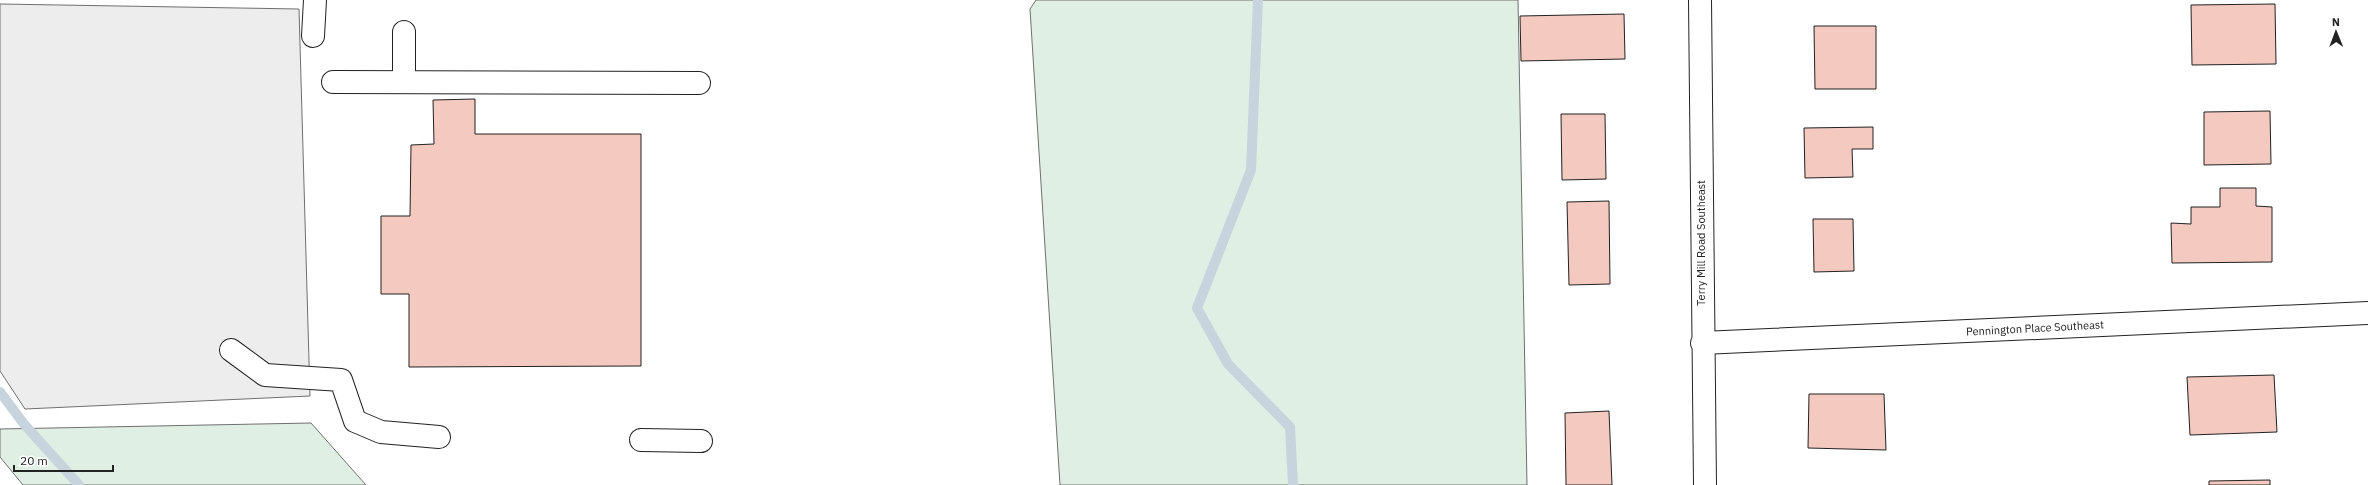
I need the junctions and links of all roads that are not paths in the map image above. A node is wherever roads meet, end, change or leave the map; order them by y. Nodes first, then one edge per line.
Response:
1 (315, 0) edge
2 (1700, 0) edge
3 (404, 32) dead end
4 (313, 36) dead end
5 (333, 82) dead end
6 (404, 82) junction
7 (699, 83) dead end
8 (2368, 313) edge
9 (1702, 343) junction
10 (231, 350) dead end
11 (439, 437) dead end
12 (641, 440) dead end
13 (701, 441) dead end
14 (1705, 485) edge

1 - 4 street
2 - 9 street, Terry Mill Road Southeast
3 - 6 street
5 - 6 street
6 - 7 street
8 - 9 street, Pennington Place Southeast
9 - 14 street, Terry Mill Road Southeast
10 - 11 street
12 - 13 street

